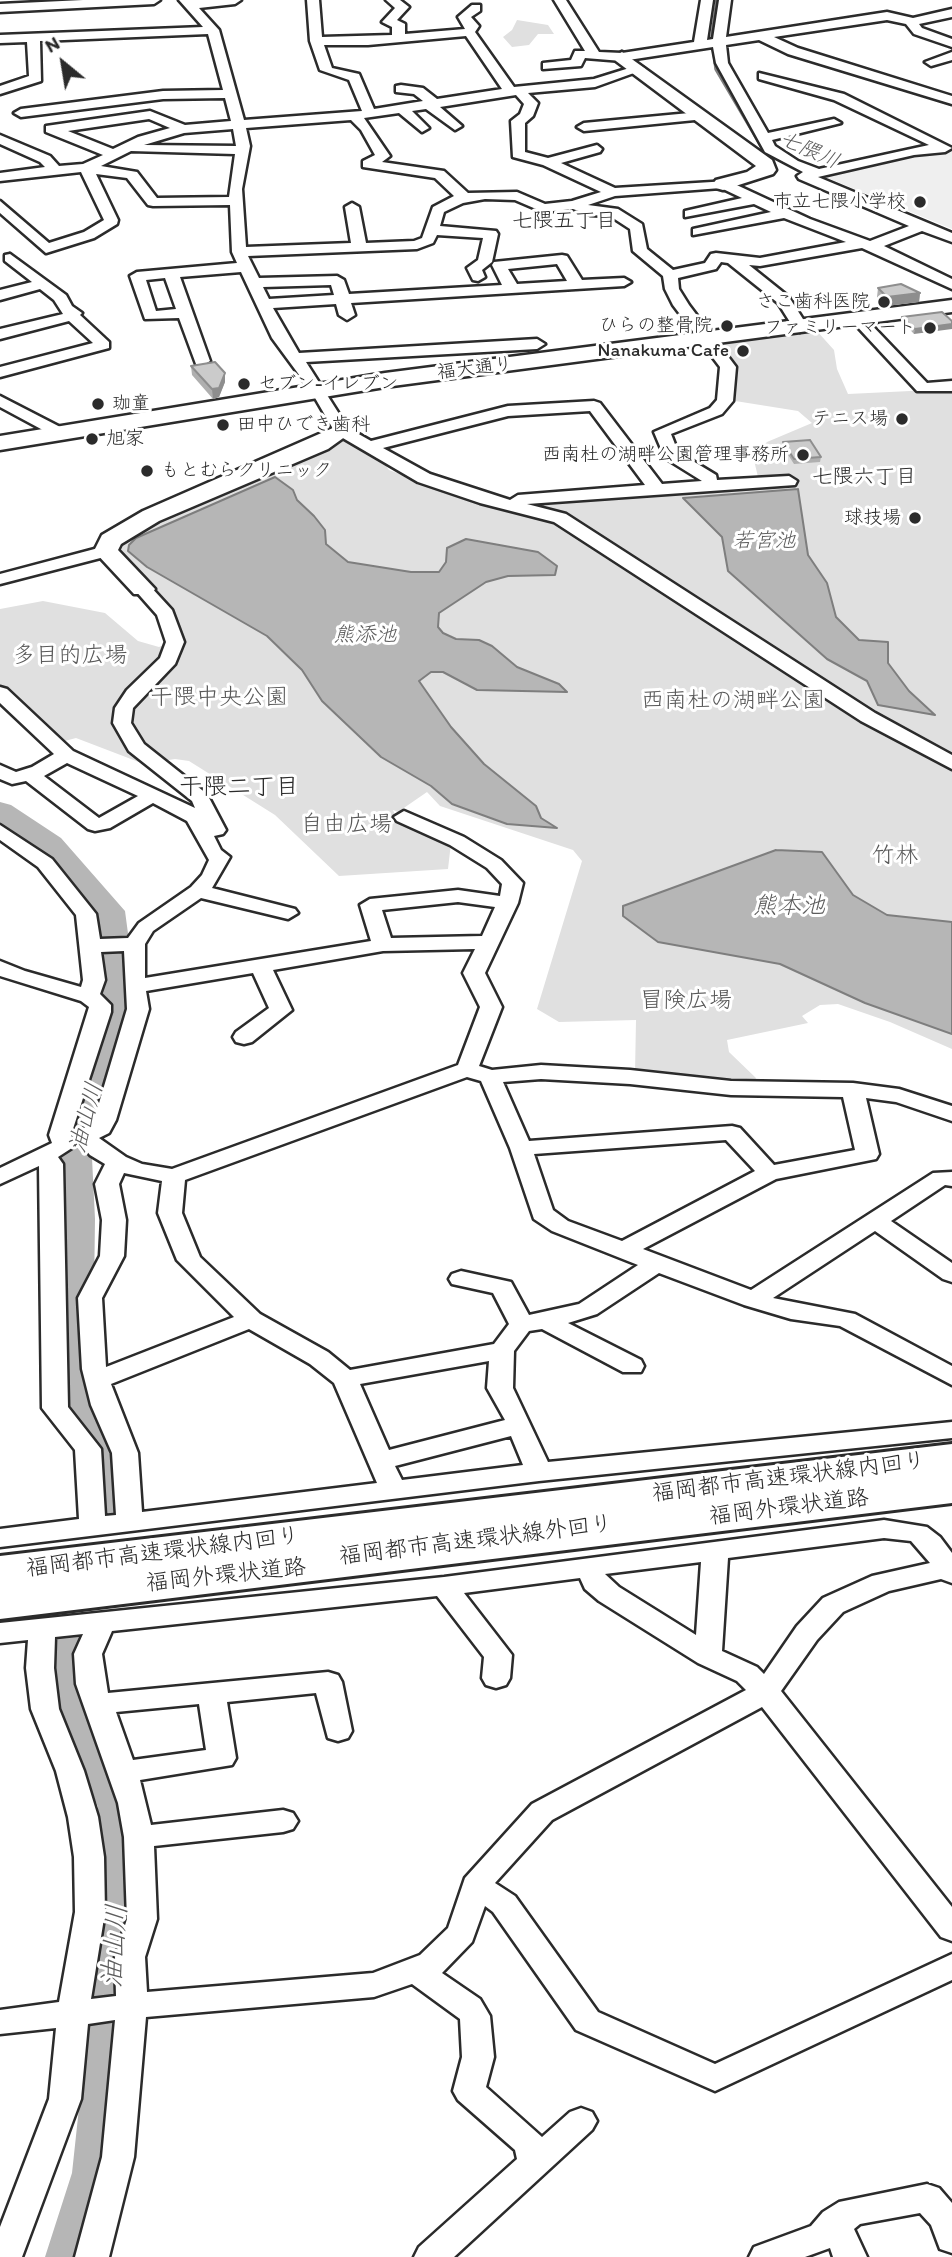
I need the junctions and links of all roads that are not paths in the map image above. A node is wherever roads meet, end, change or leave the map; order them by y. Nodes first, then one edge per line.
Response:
1 (154, 0) edge
2 (235, 0) edge
3 (313, 0) edge
4 (392, 0) edge
5 (560, 0) edge
6 (707, 0) edge
7 (726, 0) edge
8 (187, 2) edge
9 (0, 8) edge
10 (476, 8) dead end
11 (952, 13) edge
12 (911, 22) junction
13 (213, 30) junction
14 (469, 32) junction
15 (2, 35) edge
16 (762, 36) junction
17 (401, 37) junction
18 (33, 38) junction
19 (316, 41) junction
20 (952, 43) edge
21 (708, 45) junction
22 (827, 47) dead end
23 (594, 54) junction
24 (801, 54) junction
25 (952, 56) edge
26 (622, 57) junction
27 (931, 62) dead end
28 (548, 66) dead end
29 (639, 69) junction
30 (785, 73) dead end
31 (18, 84) junction
32 (401, 89) dead end
33 (0, 90) edge
34 (515, 92) junction
35 (927, 92) junction
36 (230, 94) junction
37 (897, 100) dead end
38 (952, 100) edge
39 (433, 104) junction
40 (57, 107) junction
41 (403, 109) junction
42 (21, 114) junction
43 (370, 114) junction
44 (354, 116) junction
45 (700, 116) junction
46 (238, 123) junction
47 (834, 123) dead end
48 (455, 126) dead end
49 (0, 128) edge
50 (422, 128) dead end
51 (584, 128) dead end
52 (51, 129) junction
53 (183, 130) junction
54 (764, 138) junction
55 (0, 139) edge
56 (592, 148) dead end
57 (948, 148) edge
58 (242, 150) junction
59 (119, 151) junction
60 (548, 162) junction
61 (765, 167) junction
62 (86, 168) junction
63 (55, 170) junction
64 (811, 175) junction
65 (0, 177) edge
66 (723, 184) junction
67 (614, 192) junction
68 (465, 198) junction
69 (756, 200) junction
70 (236, 201) junction
71 (0, 205) edge
72 (574, 205) junction
73 (352, 206) dead end
74 (543, 208) junction
75 (785, 213) junction
76 (690, 214) dead end
77 (16, 221) junction
78 (0, 225) edge
79 (533, 225) dead end
80 (922, 226) junction
81 (432, 230) junction
82 (698, 232) dead end
83 (952, 238) edge
84 (417, 245) junction
85 (864, 245) junction
86 (359, 247) junction
87 (46, 249) junction
88 (239, 251) junction
89 (5, 259) edge
90 (405, 259) dead end
91 (733, 260) junction
92 (247, 267) junction
93 (171, 273) junction
94 (670, 275) junction
95 (478, 277) junction
96 (508, 282) junction
97 (625, 282) dead end
98 (254, 283) junction
99 (43, 284) junction
100 (577, 285) junction
101 (952, 285) edge
102 (428, 294) junction
103 (0, 295) edge
104 (342, 299) junction
105 (264, 304) junction
106 (952, 306) edge
107 (185, 313) junction
108 (347, 315) dead end
109 (72, 316) junction
110 (858, 318) junction
111 (800, 327) junction
112 (0, 334) edge
113 (705, 340) junction
114 (537, 344) dead end
115 (484, 347) junction
116 (294, 358) junction
117 (202, 361) edge
118 (495, 367) junction
119 (0, 372) edge
120 (952, 386) edge
121 (318, 390) junction
122 (0, 401) edge
123 (342, 431) junction
124 (60, 433) junction
125 (0, 443) edge
126 (370, 446) junction
127 (709, 480) dead end
128 (789, 481) dead end
129 (657, 489) junction
130 (505, 504) junction
131 (106, 551) junction
132 (0, 579) edge
133 (143, 589) joint
134 (4, 701) edge
135 (66, 755) junction
136 (952, 764) edge
137 (0, 771) edge
138 (29, 774) junction
139 (152, 796) junction
140 (404, 817) dead end
141 (0, 831) edge
142 (220, 857) junction
143 (198, 891) junction
144 (508, 903) junction
145 (288, 913) dead end
146 (489, 942) junction
147 (134, 944) junction
148 (383, 945) junction
149 (91, 946) junction
150 (260, 965) junction
151 (0, 967) edge
152 (135, 986) junction
153 (89, 996) junction
154 (244, 1037) dead end
155 (478, 1073) junction
156 (853, 1090) junction
157 (952, 1114) edge
158 (64, 1146) junction
159 (522, 1148) junction
160 (118, 1162) junction
161 (769, 1173) junction
162 (0, 1177) edge
163 (174, 1177) junction
164 (952, 1179) edge
165 (877, 1223) junction
166 (625, 1249) junction
167 (657, 1263) junction
168 (952, 1274) edge
169 (461, 1279) dead end
170 (753, 1300) junction
171 (251, 1319) junction
172 (546, 1321) junction
173 (520, 1324) junction
174 (502, 1351) junction
175 (632, 1366) dead end
176 (952, 1377) edge
177 (345, 1379) junction
178 (97, 1380) junction
179 (520, 1425) junction
180 (952, 1430) edge
181 (952, 1439) edge
182 (952, 1458) edge
183 (380, 1461) junction
184 (539, 1472) junction
185 (952, 1486) edge
186 (952, 1505) edge
187 (382, 1524) junction
188 (0, 1538) edge
189 (715, 1551) junction
190 (0, 1564) edge
191 (588, 1567) junction
192 (951, 1570) edge
193 (0, 1573) edge
194 (91, 1579) junction
195 (444, 1586) junction
196 (0, 1601) edge
197 (0, 1633) edge
198 (708, 1656) junction
199 (496, 1678) dead end
200 (766, 1692) junction
201 (211, 1693) junction
202 (98, 1703) junction
203 (338, 1731) dead end
204 (124, 1772) junction
205 (283, 1821) dead end
206 (139, 1838) junction
207 (476, 1886) junction
208 (952, 1929) edge
209 (952, 1966) edge
210 (415, 1970) junction
211 (132, 2006) junction
212 (73, 2013) junction
213 (0, 2022) edge
214 (581, 2121) dead end
215 (534, 2163) junction
216 (835, 2222) junction
217 (952, 2239) edge
218 (5, 2257) edge
219 (92, 2257) edge
220 (431, 2257) edge
221 (766, 2257) edge
222 (850, 2257) edge

1 - 9 street
2 - 8 street
3 - 19 street
4 - 17 street
5 - 23 street
6 - 21 street
7 - 21 street
8 - 13 street
10 - 14 street
11 - 12 street
12 - 16 street
12 - 20 street
13 - 18 street
13 - 36 street
14 - 17 street
14 - 34 street
15 - 18 street
16 - 21 street
16 - 24 street
17 - 19 street
18 - 31 street
19 - 43 street
21 - 26 street
21 - 54 street
22 - 24 street
23 - 26 street
23 - 28 street
24 - 35 street
25 - 27 street
26 - 29 street
29 - 34 street
29 - 45 street
30 - 57 street
31 - 33 street
31 - 40 street
32 - 39 street
34 - 39 street
34 - 60 street
35 - 37 street
35 - 38 street
36 - 40 street
36 - 46 street
39 - 41 street
39 - 48 street
40 - 42 street
41 - 43 street
41 - 50 street
42 - 49 street
42 - 52 street
43 - 44 street
44 - 46 street
44 - 68 street
45 - 51 street
45 - 61 street
46 - 53 street
46 - 58 street
47 - 54 street
52 - 53 street
52 - 59 street
53 - 59 street
54 - 64 street
55 - 63 street
56 - 60 street
57 - 64 street
58 - 59 street
58 - 70 street
59 - 62 street
60 - 67 street
61 - 64 street
61 - 66 street
62 - 63 street
62 - 70 street
62 - 87 street
63 - 65 street
64 - 80 street
66 - 67 street
66 - 69 street
67 - 72 street
68 - 74 street
68 - 81 street
69 - 75 street
69 - 76 street
70 - 88 street
71 - 77 street
72 - 74 street
72 - 94 street
73 - 86 street
74 - 79 street
75 - 82 street
75 - 85 street
77 - 78 street
77 - 87 street
80 - 83 street
80 - 85 street
81 - 84 street
81 - 95 street
84 - 86 street
84 - 90 street
85 - 91 street
85 - 101 street
86 - 88 street
87 - 89 street
88 - 92 street
89 - 99 street
91 - 94 street
91 - 111 street
92 - 93 street
92 - 98 street
93 - 107 street
93 - 107 street
94 - 113 street
95 - 96 street
95 - 102 street
96 - 100 street
96 - 100 street
96 - 102 street
97 - 100 street
98 - 104 street
98 - 105 street
99 - 103 street
99 - 109 street
102 - 104 street
104 - 105 street
104 - 108 street
105 - 116 street
106 - 110 street, 福大通り
107 - 117 street
109 - 112 street
109 - 119 street
110 - 111 street, 福大通り
110 - 120 street
111 - 113 street, 福大通り
113 - 118 street, 福大通り
113 - 127 street
114 - 115 street
115 - 116 street
115 - 118 street
116 - 121 street
118 - 121 street, 福大通り
121 - 123 street
121 - 124 street, 福大通り
122 - 124 street
123 - 126 street
123 - 131 street
124 - 125 street, 福大通り
126 - 129 street
126 - 130 street
128 - 129 street
129 - 130 street
130 - 136 street
131 - 132 street
131 - 133 street
133 - 142 street
134 - 135 street
135 - 138 street
135 - 139 street
137 - 138 street
138 - 139 street
139 - 142 street
140 - 144 street
141 - 149 street
142 - 143 street
143 - 145 street
143 - 147 street
144 - 146 street
144 - 148 street
146 - 148 street
146 - 155 street
147 - 149 street
147 - 152 street
148 - 150 street
149 - 153 street
150 - 152 street
150 - 154 street
151 - 153 street
152 - 158 street
153 - 158 street
155 - 156 street
155 - 159 street
155 - 163 street
156 - 157 street
156 - 161 street
158 - 160 street
158 - 162 street
158 - 194 street
159 - 161 street
159 - 166 street
160 - 163 street
160 - 178 street
161 - 166 street
163 - 171 street
164 - 165 street
165 - 168 street
165 - 170 street
166 - 167 street
167 - 170 street
167 - 172 street
169 - 173 street
170 - 176 street
171 - 177 street
171 - 178 street
172 - 173 street
172 - 175 street
173 - 174 street
174 - 177 street
174 - 179 street
177 - 183 street
178 - 194 street
179 - 183 street
179 - 184 street
180 - 184 street
181 - 194 highway
182 - 187 highway, 福岡外環状道路
182 - 193 highway, 福岡都市高速環状線内回り
183 - 187 street
184 - 187 street
185 - 187 highway, 福岡外環状道路
185 - 196 highway, 福岡都市高速環状線外回り
186 - 194 highway
187 - 194 highway, 福岡外環状道路
187 - 194 street
188 - 194 street
189 - 191 street
189 - 192 street
189 - 198 street
190 - 194 highway, 福岡外環状道路
191 - 195 street
191 - 198 street
192 - 200 street
194 - 195 street
194 - 196 highway, 福岡外環状道路
194 - 197 street
194 - 202 street
194 - 212 street
195 - 199 street
198 - 200 street
200 - 207 street
200 - 208 street
201 - 202 street
201 - 203 street
201 - 204 street
202 - 204 street
204 - 206 street
205 - 206 street
206 - 211 street
207 - 209 street
207 - 210 street
210 - 211 street
210 - 215 street
211 - 212 street
211 - 219 street
212 - 213 street
212 - 218 street
214 - 215 street
215 - 220 street
216 - 217 street
216 - 221 street
216 - 222 street

